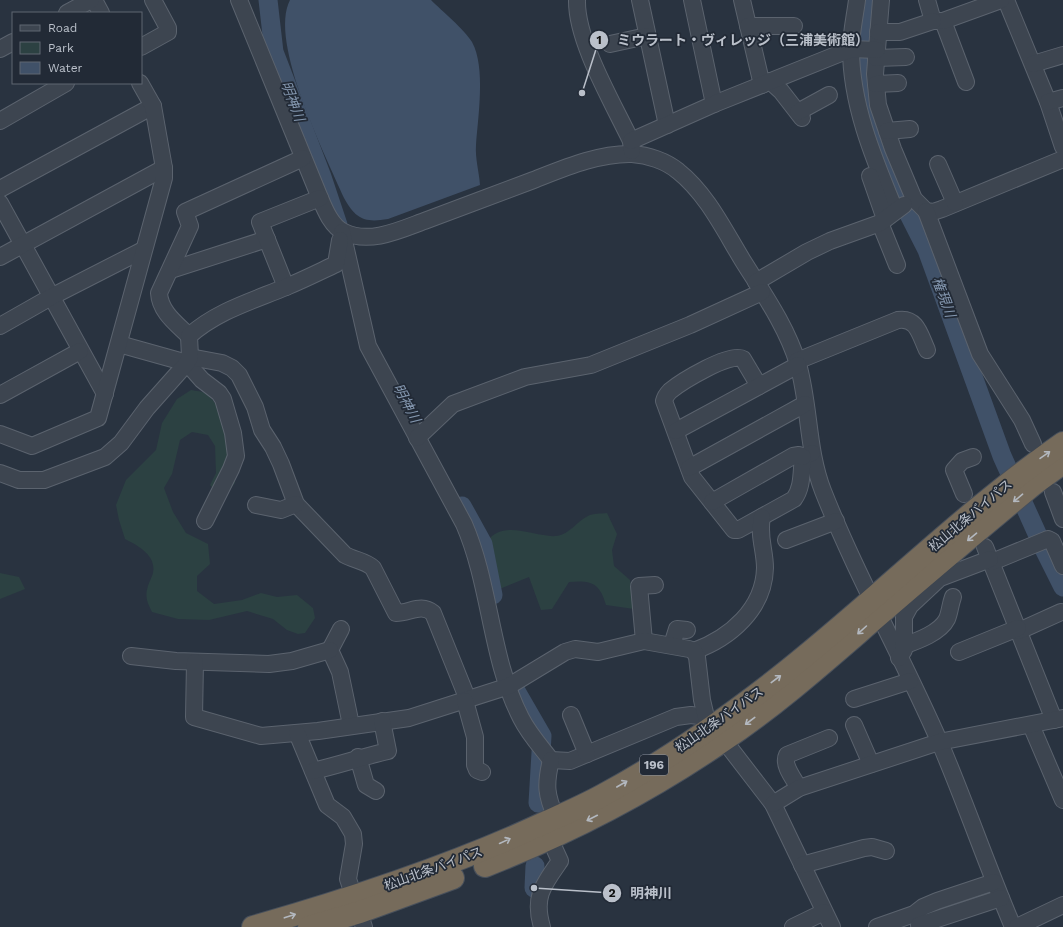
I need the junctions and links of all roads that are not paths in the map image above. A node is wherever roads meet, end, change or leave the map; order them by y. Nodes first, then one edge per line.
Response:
1 (92, 0) edge
2 (153, 0) edge
3 (238, 0) edge
4 (578, 0) edge
5 (640, 0) edge
6 (692, 0) edge
7 (742, 0) edge
8 (857, 0) edge
9 (881, 0) edge
10 (927, 0) edge
11 (1001, 0) edge
12 (1006, 0) edge
13 (69, 12) edge
14 (100, 12) edge
15 (938, 21) junction
16 (748, 26) junction
17 (794, 26) dead end
18 (878, 32) junction
19 (648, 36) junction
20 (12, 43) edge
21 (610, 44) dead end
22 (142, 46) edge
23 (0, 49) edge
24 (866, 51) junction
25 (1063, 55) edge
26 (906, 56) dead end
27 (1033, 64) junction
28 (966, 82) dead end
29 (766, 83) junction
30 (898, 83) dead end
31 (64, 84) edge
32 (141, 84) edge
33 (876, 84) junction
34 (829, 95) dead end
35 (1056, 100) edge
36 (714, 104) junction
37 (153, 106) junction
38 (0, 121) edge
39 (667, 125) junction
40 (910, 129) dead end
41 (887, 131) junction
42 (1063, 147) edge
43 (632, 148) junction
44 (303, 158) junction
45 (1063, 159) edge
46 (938, 164) dead end
47 (164, 168) junction
48 (868, 171) dead end
49 (0, 190) edge
50 (320, 198) junction
51 (913, 200) junction
52 (0, 203) edge
53 (955, 203) junction
54 (926, 211) junction
55 (890, 215) junction
56 (342, 232) junction
57 (267, 239) junction
58 (22, 245) junction
59 (143, 250) junction
60 (0, 257) edge
61 (897, 265) dead end
62 (171, 270) junction
63 (286, 287) junction
64 (759, 287) junction
65 (52, 297) junction
66 (0, 326) edge
67 (190, 336) junction
68 (118, 344) junction
69 (927, 350) dead end
70 (80, 351) junction
71 (189, 360) junction
72 (798, 363) junction
73 (759, 386) junction
74 (105, 394) junction
75 (0, 395) edge
76 (806, 404) junction
77 (676, 431) junction
78 (0, 434) edge
79 (417, 438) junction
80 (1063, 443) edge
81 (1033, 444) dead end
82 (808, 455) junction
83 (973, 457) dead end
84 (1063, 463) edge
85 (688, 468) junction
86 (0, 473) edge
87 (1038, 481) junction
88 (964, 494) dead end
89 (712, 502) junction
90 (296, 504) junction
91 (256, 505) dead end
92 (762, 517) junction
93 (1063, 519) edge
94 (205, 521) dead end
95 (836, 521) junction
96 (786, 540) dead end
97 (989, 556) junction
98 (1063, 566) edge
99 (655, 585) dead end
100 (928, 590) junction
101 (875, 608) junction
102 (1061, 612) dead end
103 (341, 629) dead end
104 (1018, 629) junction
105 (687, 630) dead end
106 (644, 641) junction
107 (672, 645) junction
108 (330, 650) junction
109 (694, 651) junction
110 (901, 652) junction
111 (959, 652) dead end
112 (131, 656) dead end
113 (195, 662) junction
114 (910, 681) junction
115 (509, 686) junction
116 (854, 699) dead end
117 (466, 701) junction
118 (571, 715) dead end
119 (1059, 719) edge
120 (382, 721) junction
121 (351, 725) junction
122 (1031, 725) junction
123 (854, 726) dead end
124 (715, 727) junction
125 (297, 733) junction
126 (829, 738) dead end
127 (939, 742) junction
128 (544, 751) junction
129 (587, 754) junction
130 (358, 758) junction
131 (871, 764) junction
132 (313, 771) junction
133 (482, 772) dead end
134 (799, 788) junction
135 (376, 791) dead end
136 (1063, 800) edge
137 (773, 804) junction
138 (556, 818) junction
139 (550, 839) junction
140 (886, 852) dead end
141 (802, 865) junction
142 (994, 882) junction
143 (1001, 898) junction
144 (1063, 905) edge
145 (360, 911) edge
146 (824, 912) junction
147 (253, 927) edge
148 (309, 927) edge
149 (542, 927) edge
150 (793, 927) edge
151 (832, 927) edge
152 (877, 927) edge
153 (920, 927) edge
154 (1013, 927) edge
155 (1017, 927) edge

1 - 13 street
1 - 14 street
2 - 22 street
3 - 44 street
4 - 43 street
5 - 19 street
6 - 36 street
7 - 16 street
8 - 24 street
9 - 18 street
10 - 15 street
11 - 15 street
12 - 27 street
15 - 18 street
15 - 28 street
16 - 17 street
16 - 29 street
18 - 24 street
19 - 21 street
19 - 39 street
20 - 23 street
24 - 26 street
24 - 29 street
24 - 33 street
24 - 55 street
25 - 27 street
27 - 35 street
29 - 34 street
29 - 36 street
30 - 33 street
31 - 38 street
32 - 37 street
33 - 41 street
35 - 42 street
36 - 39 street
37 - 47 street
37 - 49 street
39 - 43 street
40 - 41 street
41 - 51 street
43 - 56 street
43 - 64 street
44 - 50 street
44 - 62 street
45 - 53 street
46 - 53 street
47 - 58 street
47 - 59 street
48 - 55 street
50 - 56 street
50 - 57 street
51 - 54 street
51 - 55 street
52 - 58 street
53 - 54 street
54 - 81 street
55 - 61 street
55 - 64 street
56 - 63 street
56 - 79 street
57 - 62 street
57 - 63 street
58 - 60 street
58 - 65 street
59 - 65 street
59 - 68 street
62 - 67 street
63 - 67 street
64 - 72 street
64 - 79 street
65 - 66 street
65 - 70 street
67 - 71 street
68 - 71 street
68 - 74 street
69 - 72 street
70 - 74 street
70 - 75 street
71 - 86 street
71 - 90 street
71 - 94 street
72 - 73 street
72 - 76 street
73 - 77 street
73 - 77 street
74 - 78 street
76 - 82 street
76 - 85 street
77 - 85 street
79 - 115 street
87 -> 80 highway, 松山北条バイパス / 196
82 - 89 street
82 - 92 street
82 - 95 street
83 - 88 street
84 - 87 highway, 松山北条バイパス / 196
85 - 89 street
87 - 93 street
87 - 101 highway, 松山北条バイパス / 196
89 - 92 street
90 - 91 street
90 - 117 street
92 - 109 street
95 - 96 street
95 - 101 street
97 - 98 street
97 - 100 street
97 - 104 street
99 - 106 street
100 - 110 street
100 - 110 street
101 - 110 street
101 - 124 highway, 松山北条バイパス / 196
102 - 104 street
103 - 108 street
104 - 111 street
104 - 119 street
105 - 107 street
106 - 107 street
106 - 115 street
107 - 109 street
108 - 113 street
108 - 121 street
109 - 124 street
110 - 114 street
112 - 113 street
113 - 125 street
114 - 116 street
114 - 127 street
115 - 117 street
115 - 128 street
117 - 120 street
117 - 133 street
118 - 129 street
119 - 122 street
120 - 121 street
120 - 130 street
121 - 125 street
122 - 127 street
122 - 136 street
123 - 131 street
124 - 129 street
124 - 137 street
138 -> 124 highway, 松山北条バイパス / 196
124 -> 139 highway, 松山北条バイパス / 196
125 - 132 street
126 - 134 street
127 - 131 street
127 - 142 street
128 - 129 street
128 - 138 street
130 - 132 street
130 - 135 street
131 - 134 street
132 - 145 street
134 - 137 street
137 - 141 street
145 -> 138 highway, 松山北条バイパス / 196
139 - 145 highway, 松山北条バイパス / 196
139 - 149 street
140 - 141 street
141 - 146 street
142 - 143 street
142 - 152 street
143 - 153 street
143 - 154 street
144 - 155 street
147 -> 145 highway, 松山北条バイパス / 196
145 - 148 highway, 松山北条バイパス / 196
146 - 150 street
146 - 151 street

